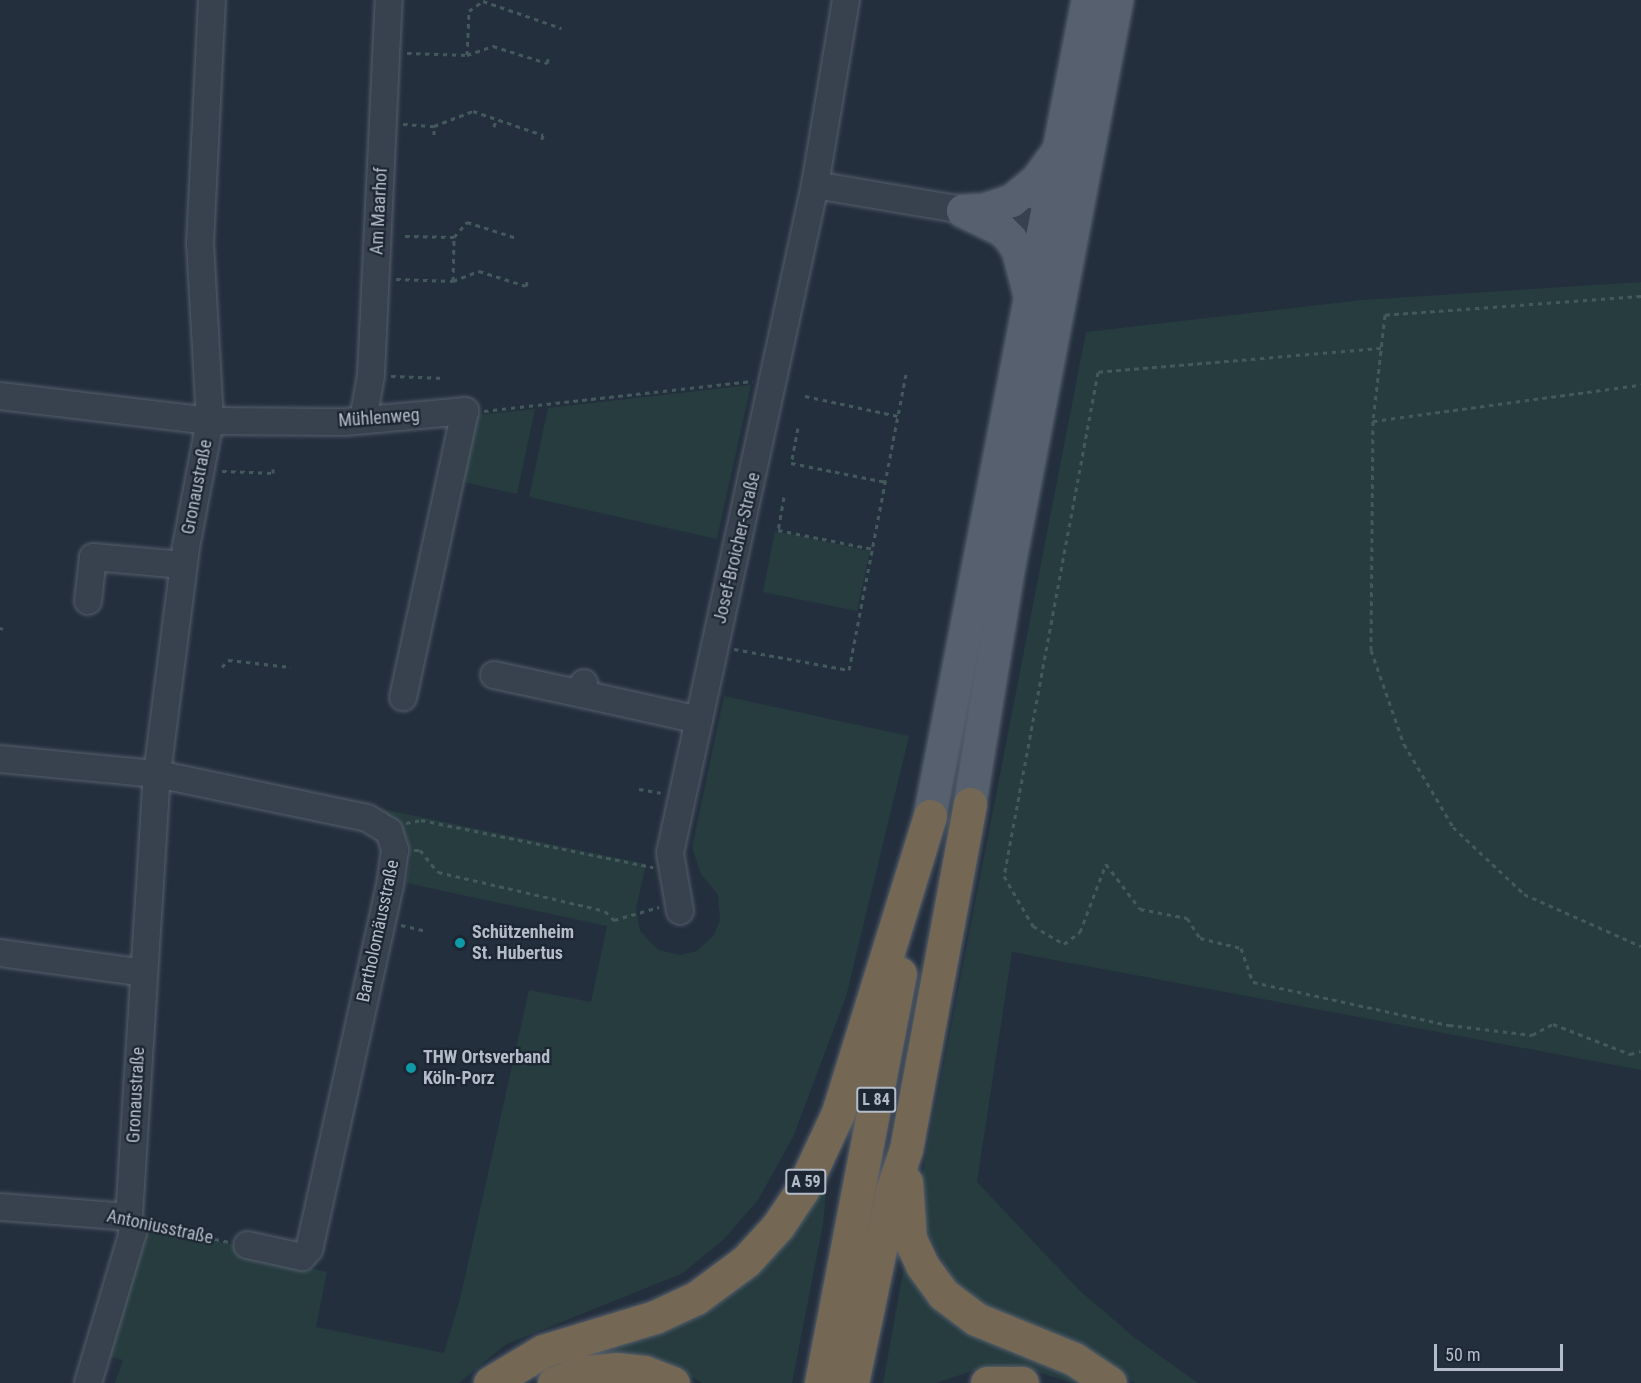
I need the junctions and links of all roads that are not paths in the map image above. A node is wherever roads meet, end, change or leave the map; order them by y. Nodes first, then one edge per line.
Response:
1 (213, 0) edge
2 (389, 0) edge
3 (846, 0) edge
4 (1088, 0) edge
5 (1117, 0) edge
6 (1060, 148) junction
7 (815, 185) junction
8 (963, 211) junction
9 (1060, 226) junction
10 (1030, 299) junction
11 (0, 396) edge
12 (363, 420) junction
13 (210, 421) junction
14 (183, 565) junction
15 (88, 601) dead end
16 (494, 675) dead end
17 (403, 697) dead end
18 (699, 720) junction
19 (0, 759) edge
20 (156, 774) junction
21 (970, 804) joint
22 (930, 816) junction
23 (679, 906) road end
24 (0, 953) edge
25 (144, 973) junction
26 (906, 1149) junction
27 (0, 1207) edge
28 (129, 1217) junction
29 (247, 1245) road end
30 (88, 1383) edge
31 (490, 1383) edge
32 (554, 1383) edge
33 (673, 1383) edge
34 (821, 1383) edge
35 (852, 1383) edge
36 (987, 1383) edge
37 (1022, 1383) edge
38 (1110, 1383) edge

1 - 13 street, Gronaustraße
2 - 12 street, Am Maarhof
3 - 7 street, Josef-Broicher-Straße
4 - 6 main road, L 84
5 - 9 main road, L 84
6 - 8 main road
6 - 9 main road, L 84
7 - 8 street
7 - 18 street, Josef-Broicher-Straße
8 - 9 street
8 - 10 main road
9 - 10 main road, L 84
9 - 21 main road, L 84
10 - 22 main road, L 84
11 - 13 street, Mühlenweg
12 - 13 street, Mühlenweg
12 - 17 street, Mühlenweg
13 - 14 street, Gronaustraße
14 - 15 street
14 - 20 street, Gronaustraße
16 - 18 street
18 - 23 street, Josef-Broicher-Straße
19 - 20 street
20 - 25 street, Gronaustraße
20 - 29 street, Bartholomäusstraße
21 - 26 highway, L 84
22 - 31 highway, A 59
22 - 34 highway, L 84
24 - 25 street
25 - 28 street, Gronaustraße
26 - 35 highway, L 84
26 - 38 highway
27 - 28 street, Antoniusstraße
28 - 30 street, Gronaustraße
32 - 33 highway
36 - 37 highway

